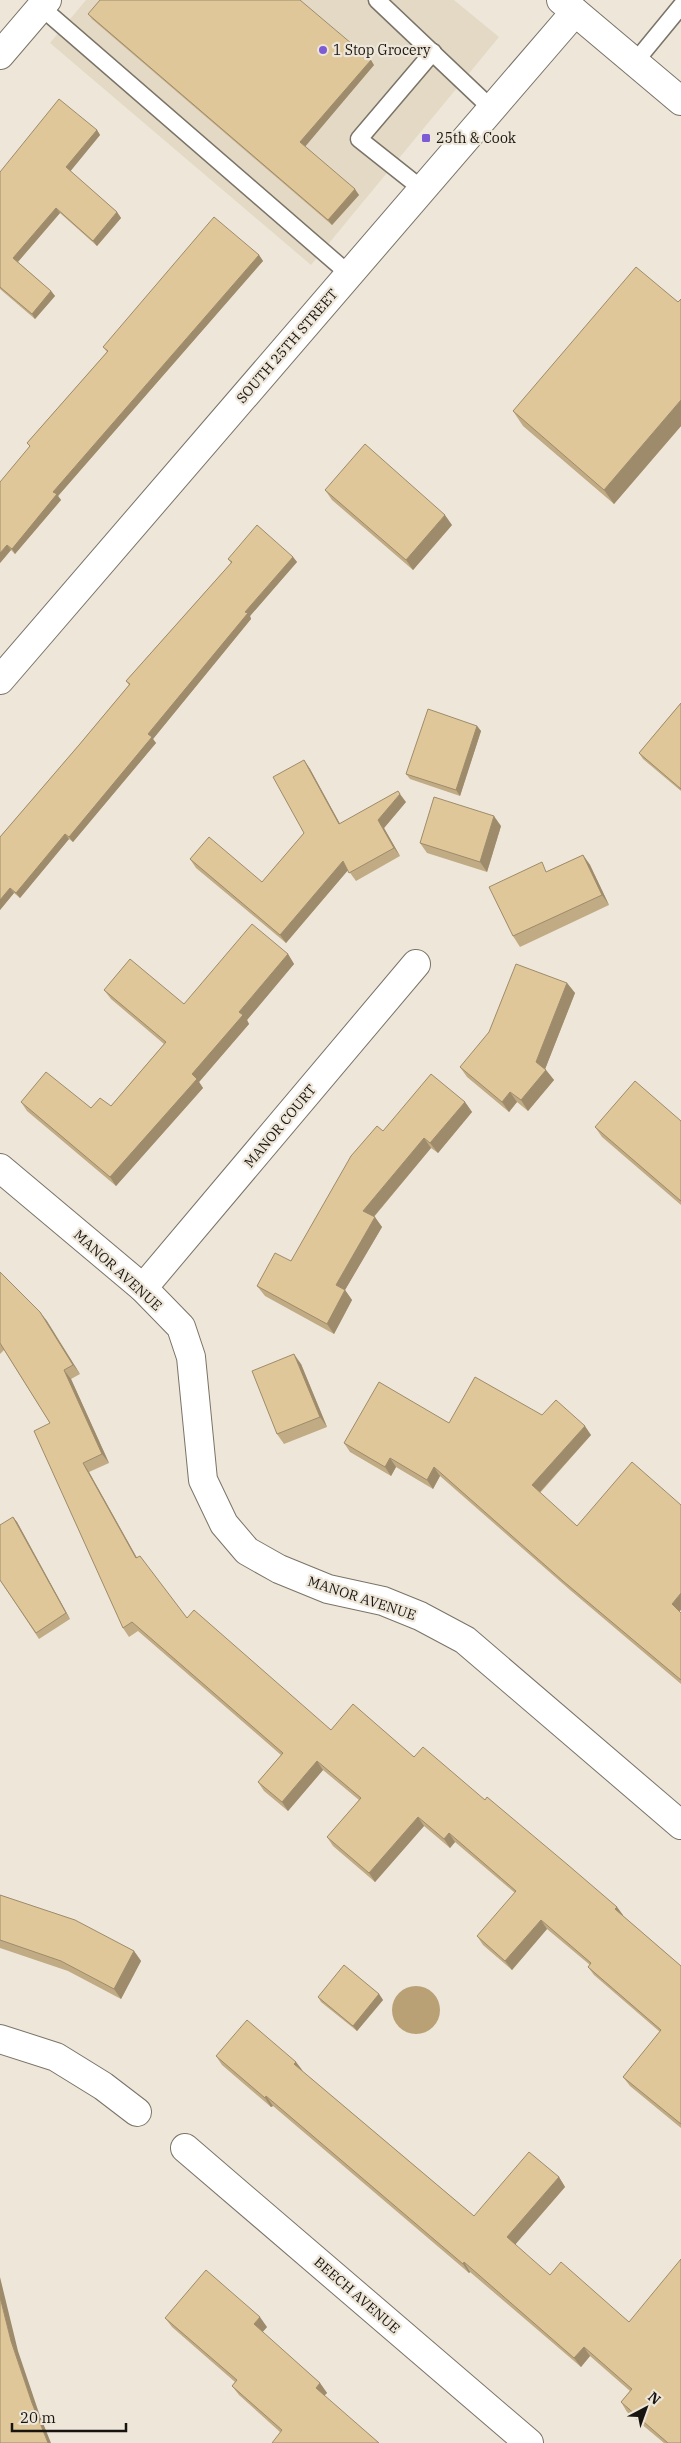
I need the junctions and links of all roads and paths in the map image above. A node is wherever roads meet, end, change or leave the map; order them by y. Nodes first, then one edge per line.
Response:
1 (377, 0) edge
2 (44, 3) edge
3 (568, 6) edge
4 (681, 6) edge
5 (433, 52) junction
6 (0, 55) edge
7 (635, 62) junction
8 (681, 101) edge
9 (492, 108) junction
10 (422, 189) junction
11 (349, 274) junction
12 (0, 680) edge
13 (416, 964) dead end
14 (0, 1168) edge
15 (143, 1288) junction
16 (681, 1825) edge
17 (0, 2039) edge
18 (137, 2112) dead end
19 (185, 2148) dead end
20 (529, 2443) edge

1 - 5 lane
2 - 6 street
2 - 11 lane
3 - 7 street
3 - 9 street, SOUTH 25TH STREET
4 - 7 lane
5 - 9 lane
5 - 10 lane
7 - 8 street
9 - 10 street, SOUTH 25TH STREET
10 - 11 street, SOUTH 25TH STREET
11 - 12 street, SOUTH 25TH STREET
13 - 15 street, MANOR COURT
14 - 15 street, MANOR AVENUE
15 - 16 street, MANOR AVENUE
17 - 18 street
19 - 20 street, BEECH AVENUE

